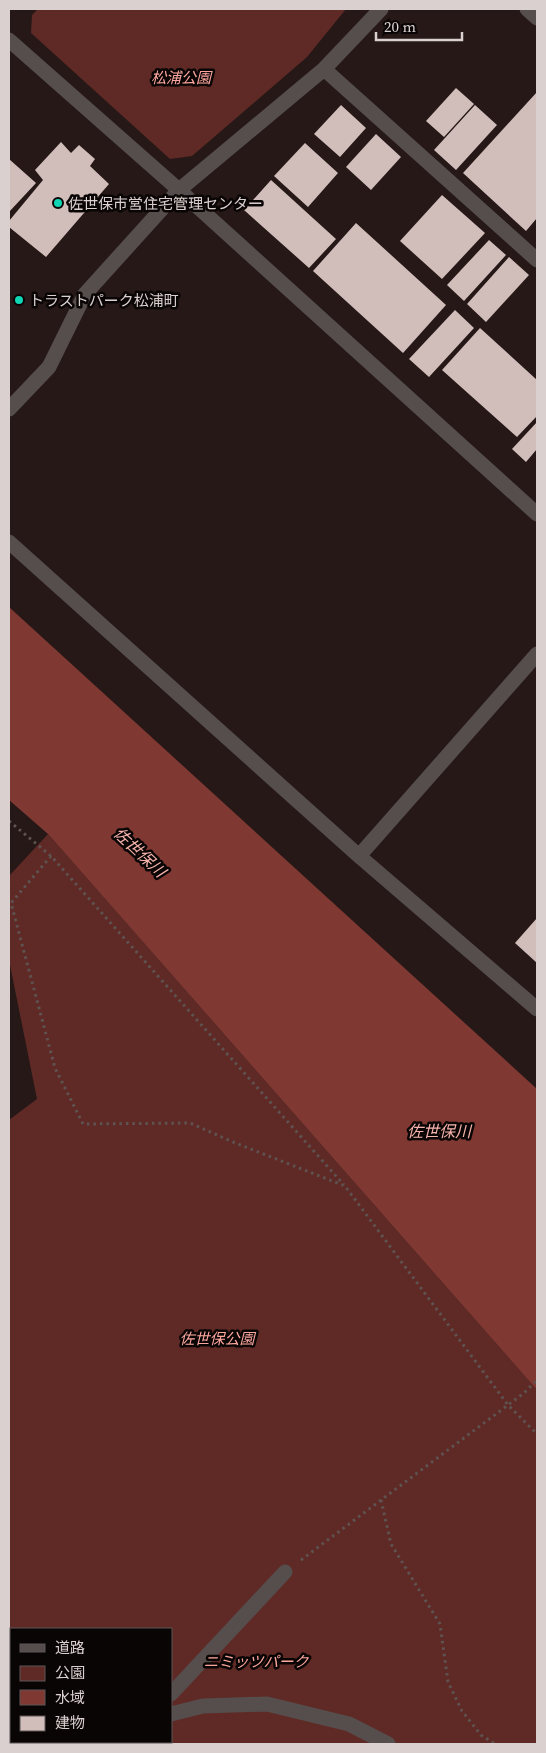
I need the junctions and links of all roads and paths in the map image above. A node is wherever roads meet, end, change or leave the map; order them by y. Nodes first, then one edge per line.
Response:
1 (381, 9) edge
2 (527, 9) edge
3 (537, 18) edge
4 (9, 40) edge
5 (324, 69) junction
6 (179, 190) junction
7 (537, 260) edge
8 (9, 409) edge
9 (537, 514) edge
10 (9, 542) edge
11 (537, 654) edge
12 (9, 821) edge
13 (51, 856) junction
14 (360, 856) junction
15 (537, 1009) edge
16 (345, 1186) junction
17 (537, 1380) edge
18 (508, 1405) junction
19 (537, 1434) edge
20 (381, 1500) junction
21 (285, 1572) joint
22 (172, 1693) edge
23 (172, 1714) edge
24 (388, 1744) edge
25 (495, 1744) edge

1 - 5 street
2 - 3 street
4 - 6 street
5 - 6 street
5 - 7 street
6 - 8 street
6 - 9 street
10 - 14 street
11 - 14 street
12 - 13 path
13 - 16 path
13 - 16 path
14 - 15 street
16 - 18 path
17 - 18 path
18 - 19 path
18 - 20 path
20 - 21 path
20 - 25 path
21 - 22 street
23 - 24 street

